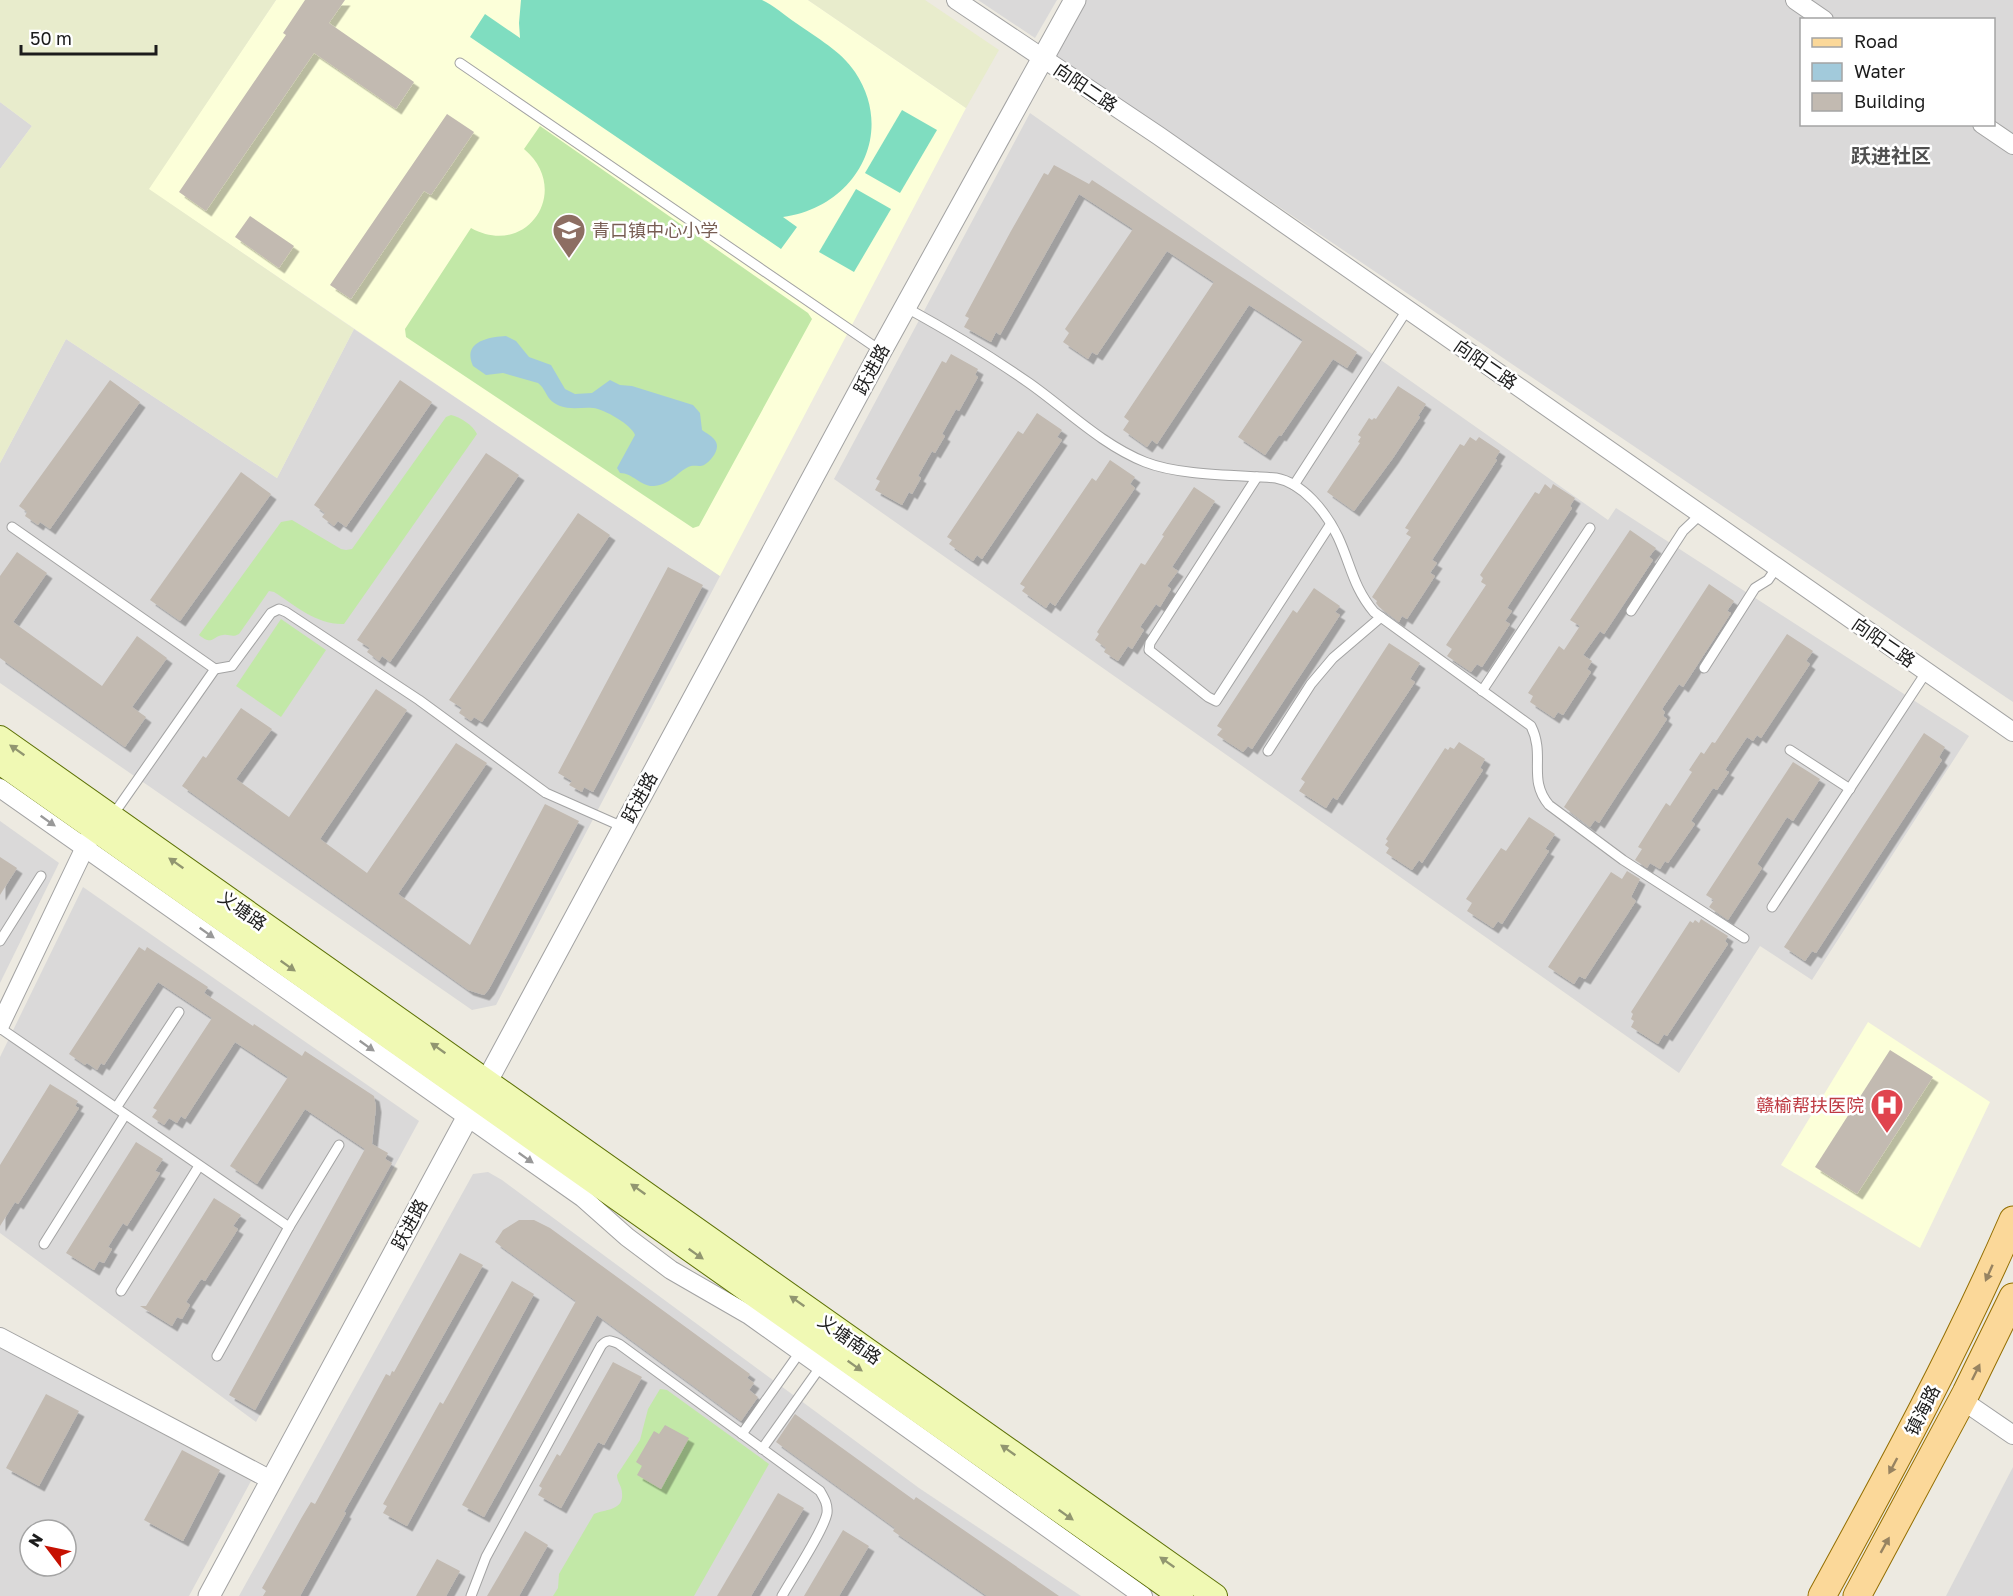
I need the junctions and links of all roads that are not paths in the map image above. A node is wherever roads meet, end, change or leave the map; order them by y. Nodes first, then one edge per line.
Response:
1 (956, 0) edge
2 (1075, 0) edge
3 (1796, 0) edge
4 (1821, 18) edge
5 (1042, 58) junction
6 (460, 63) dead end
7 (1985, 126) edge
8 (2013, 145) edge
9 (905, 307) junction
10 (1407, 310) junction
11 (881, 351) junction
12 (1257, 477) junction
13 (1294, 485) junction
14 (1701, 514) junction
15 (1330, 525) junction
16 (12, 527) dead end
17 (1590, 528) dead end
18 (1777, 567) junction
19 (1631, 611) dead end
20 (1381, 617) junction
21 (1704, 668) dead end
22 (214, 669) junction
23 (1927, 672) junction
24 (1482, 691) junction
25 (2013, 732) edge
26 (0, 738) edge
27 (1790, 750) dead end
28 (1268, 751) dead end
29 (0, 762) edge
30 (0, 788) edge
31 (1850, 789) junction
32 (623, 827) junction
33 (97, 831) junction
34 (41, 876) dead end
35 (1772, 907) dead end
36 (1744, 938) dead end
37 (0, 941) edge
38 (178, 1012) dead end
39 (0, 1026) edge
40 (476, 1099) junction
41 (116, 1108) junction
42 (125, 1115) junction
43 (339, 1145) dead end
44 (199, 1166) junction
45 (2013, 1220) edge
46 (289, 1227) junction
47 (44, 1244) dead end
48 (121, 1291) dead end
49 (2013, 1297) edge
50 (0, 1337) edge
51 (800, 1352) junction
52 (218, 1356) dead end
53 (820, 1366) junction
54 (1962, 1400) junction
55 (742, 1434) junction
56 (2013, 1435) edge
57 (762, 1449) junction
58 (271, 1480) junction
59 (209, 1596) edge
60 (471, 1596) edge
61 (782, 1596) edge
62 (1143, 1596) edge
63 (1181, 1596) edge
64 (1215, 1596) edge
65 (1822, 1596) edge
66 (1857, 1596) edge

1 - 5 street, 向阳二路
2 - 5 street, 跃进路
3 - 4 street
5 - 9 street, 跃进路
5 - 10 street, 向阳二路
6 - 11 lane
7 - 8 street
9 - 11 street, 跃进路
9 - 12 lane
10 - 13 lane
10 - 14 street, 向阳二路
11 - 32 street, 跃进路
12 - 13 lane
12 - 15 lane
13 - 15 lane
14 - 18 street, 向阳二路
14 - 19 lane
15 - 20 lane
16 - 22 lane
17 - 24 lane
18 - 21 lane
18 - 23 street, 向阳二路
20 - 24 lane
20 - 28 lane
22 - 32 lane
22 - 33 lane
23 - 25 street, 向阳二路
23 - 31 lane
24 - 36 lane
33 -> 26 main road, 义塘路
27 - 31 lane
29 - 33 main road, 义塘路
30 -> 33 street
31 - 35 lane
32 - 40 street, 跃进路
33 - 39 street
33 - 40 main road, 义塘路
33 -> 40 street
34 - 37 lane
38 - 41 lane
39 - 41 lane
40 -> 51 street
40 - 58 street, 跃进路
40 -> 63 main road, 义塘南路
64 -> 40 main road, 义塘南路
41 - 42 lane
42 - 44 lane
42 - 47 lane
43 - 46 lane
44 - 46 lane
44 - 48 lane
45 -> 65 main road, 镇海路
46 - 52 lane
54 -> 49 main road, 镇海路
50 - 58 street
51 - 53 street
51 - 55 lane
53 - 57 lane
53 - 62 street
54 - 56 street
66 -> 54 main road, 镇海路
55 - 57 lane
55 - 60 lane
57 - 61 lane
58 - 59 street, 跃进路

